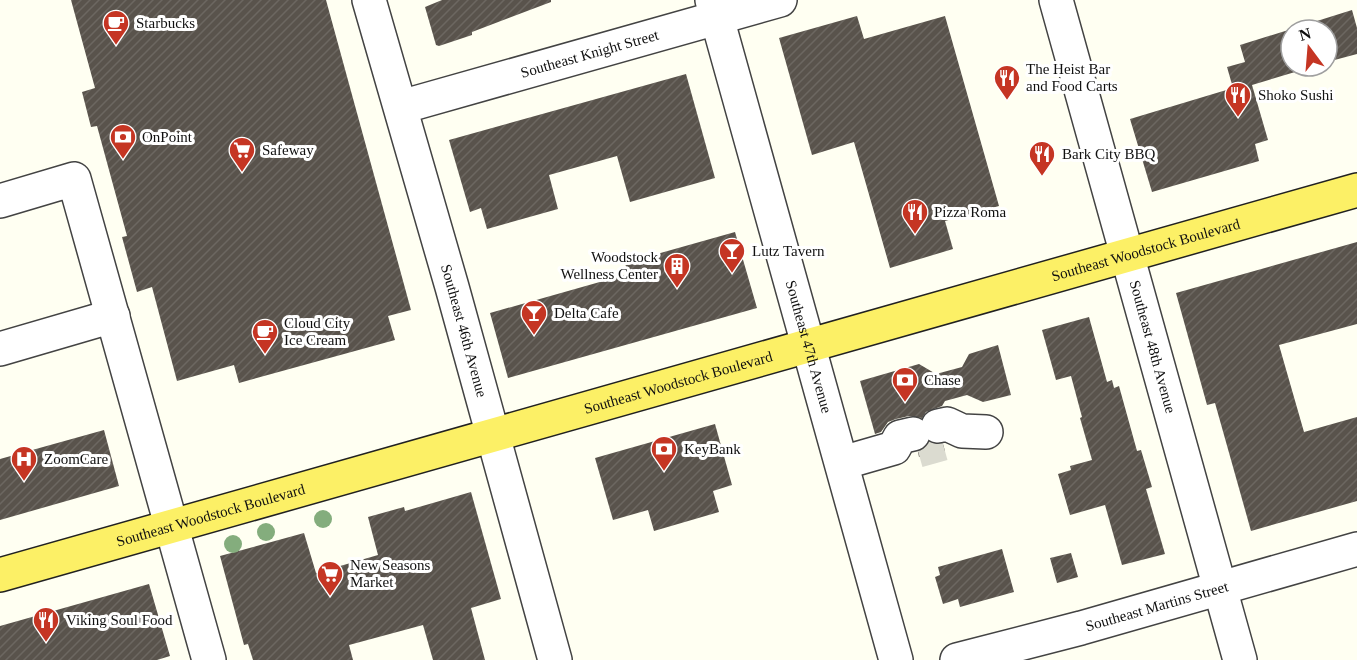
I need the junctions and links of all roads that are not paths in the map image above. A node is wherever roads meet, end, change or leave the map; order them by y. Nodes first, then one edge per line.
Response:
1 (369, 0) edge
2 (780, 0) edge
3 (1056, 0) edge
4 (715, 9) edge
5 (401, 107) junction
6 (1357, 190) edge
7 (0, 201) edge
8 (1128, 256) junction
9 (113, 316) junction
10 (810, 346) junction
11 (0, 349) edge
12 (492, 437) junction
13 (936, 438) tunnel mouth
14 (842, 464) junction
15 (172, 527) junction
16 (1357, 549) edge
17 (0, 575) edge
18 (1221, 587) junction
19 (209, 660) edge
20 (555, 660) edge
21 (896, 660) edge
22 (957, 660) edge
23 (1240, 660) edge

1 - 5 street, Southeast 46th Avenue
2 - 4 street, Southeast Knight Street
3 - 8 street, Southeast 48th Avenue
4 - 5 street, Southeast Knight Street
4 - 10 street, Southeast 47th Avenue
5 - 12 street, Southeast 46th Avenue
6 - 8 main road, Southeast Woodstock Boulevard
7 - 9 street
8 - 10 main road, Southeast Woodstock Boulevard
8 - 18 street, Southeast 48th Avenue
9 - 11 street
9 - 15 street
10 - 12 main road, Southeast Woodstock Boulevard
10 - 14 street, Southeast 47th Avenue
12 - 15 main road, Southeast Woodstock Boulevard
12 - 20 street, Southeast 46th Avenue
13 - 14 street
14 - 21 street, Southeast 47th Avenue
15 - 17 main road, Southeast Woodstock Boulevard
15 - 19 street
16 - 18 street, Southeast Martins Street
18 - 22 street, Southeast Martins Street
18 - 23 street, Southeast 48th Avenue

